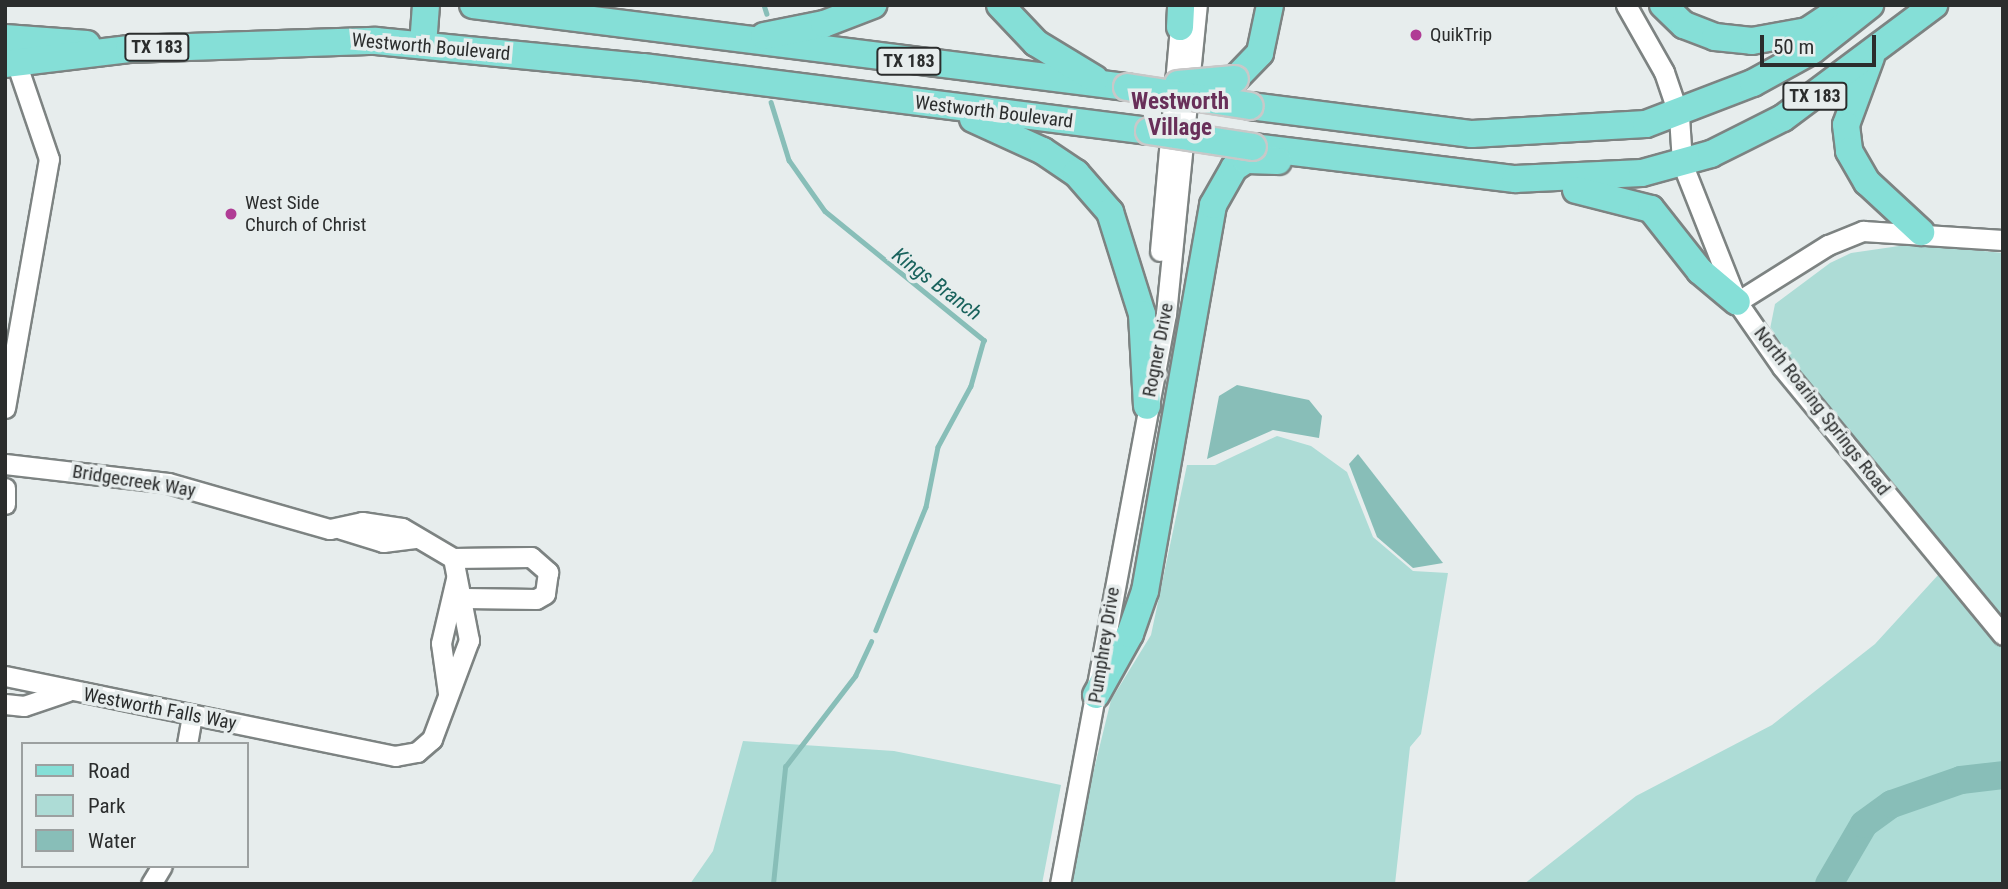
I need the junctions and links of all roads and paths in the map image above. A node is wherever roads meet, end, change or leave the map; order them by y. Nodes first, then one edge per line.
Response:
1 (426, 5) edge
2 (472, 5) edge
3 (873, 5) edge
4 (1000, 5) edge
5 (1198, 5) edge
6 (1269, 5) edge
7 (1626, 5) edge
8 (1663, 5) edge
9 (1847, 5) edge
10 (1870, 5) edge
11 (1934, 5) edge
12 (1181, 16) edge
13 (648, 29) junction
14 (740, 41) junction
15 (423, 44) junction
16 (9, 54) edge
17 (1872, 55) junction
18 (643, 67) junction
19 (1115, 86) junction
20 (929, 104) junction
21 (1679, 116) junction
22 (1472, 134) junction
23 (1351, 162) junction
24 (1682, 163) junction
25 (1466, 175) junction
26 (1515, 179) junction
27 (1921, 232) junction
28 (2003, 240) edge
29 (1737, 302) junction
30 (1147, 406) junction
31 (5, 408) edge
32 (5, 464) edge
33 (5, 488) edge
34 (5, 503) edge
35 (453, 558) junction
36 (456, 579) junction
37 (464, 598) junction
38 (2003, 635) edge
39 (5, 676) edge
40 (68, 691) junction
41 (447, 692) junction
42 (1096, 695) junction
43 (5, 704) edge
44 (192, 715) junction
45 (187, 742) edge
46 (161, 868) edge
47 (151, 884) edge
48 (1059, 884) edge

1 - 15 main road
2 - 13 main road, Westworth Boulevard / TX 183
3 - 14 main road
4 - 19 main road
5 - 30 street, Rogner Drive
6 - 19 main road, bridge
7 - 21 street, North Roaring Springs Road
8 - 9 main road
10 - 21 main road, Westworth Boulevard / TX 183
11 - 17 main road, Westworth Boulevard / TX 183
12 - 30 street, Rogner Drive
13 - 14 main road, Westworth Boulevard / TX 183
13 - 18 main road
14 - 19 main road, Westworth Boulevard / TX 183
15 - 16 main road, Westworth Boulevard / TX 183
15 - 18 main road, Westworth Boulevard / TX 183
16 - 31 street
17 - 24 main road, Westworth Boulevard / TX 183
17 - 27 main road
18 - 20 main road, Westworth Boulevard / TX 183
19 - 22 main road, Westworth Boulevard / TX 183, bridge
20 - 23 main road, Westworth Boulevard / TX 183, bridge
20 - 30 main road
21 - 22 main road, Westworth Boulevard / TX 183
21 - 24 street, North Roaring Springs Road
22 - 25 main road
23 - 25 main road, Westworth Boulevard / TX 183
23 - 42 main road
24 - 26 main road, Westworth Boulevard / TX 183
24 - 29 street, North Roaring Springs Road
25 - 26 main road, Westworth Boulevard / TX 183
26 - 29 main road
27 - 28 street
27 - 29 street
29 - 38 street, North Roaring Springs Road
30 - 42 street, Pumphrey Drive
32 - 35 street, Bridgecreek Way
33 - 34 street
35 - 36 street
35 - 37 street
36 - 37 street
36 - 41 street
37 - 41 street
39 - 40 street, Westworth Falls Way
40 - 43 street, Westworth Falls Way
40 - 44 street, Westworth Falls Way
41 - 44 street, Westworth Falls Way
42 - 48 street, Pumphrey Drive
44 - 45 street
46 - 47 street

